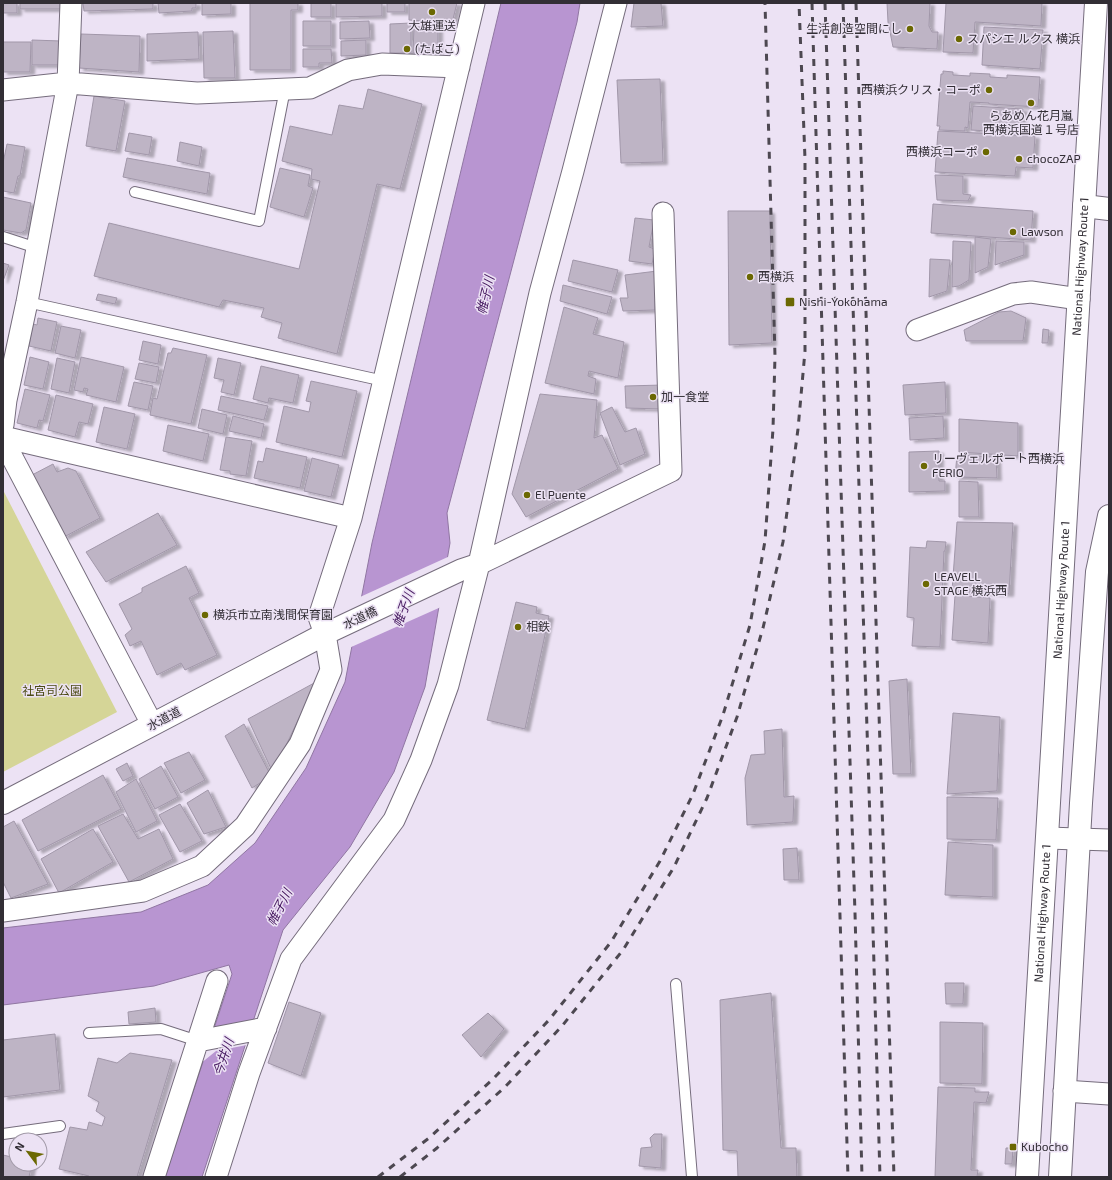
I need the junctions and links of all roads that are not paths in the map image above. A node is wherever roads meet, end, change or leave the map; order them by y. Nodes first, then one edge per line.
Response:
1 (71, 3) edge
2 (474, 3) edge
3 (616, 3) edge
4 (1096, 3) edge
5 (459, 67) junction
6 (68, 83) junction
7 (285, 89) junction
8 (3, 90) edge
9 (135, 192) dead end
10 (1084, 206) junction
11 (1109, 209) edge
12 (663, 213) dead end
13 (3, 238) edge
14 (37, 248) junction
15 (1079, 299) junction
16 (27, 302) junction
17 (917, 330) dead end
18 (384, 381) junction
19 (3, 425) edge
20 (3, 439) edge
21 (1109, 516) edge
22 (351, 518) junction
23 (470, 567) junction
24 (325, 634) junction
25 (152, 724) junction
26 (3, 803) edge
27 (1047, 838) junction
28 (1079, 840) junction
29 (1109, 840) edge
30 (3, 911) edge
31 (217, 981) dead end
32 (676, 984) dead end
33 (266, 1028) junction
34 (89, 1033) dead end
35 (198, 1041) junction
36 (1064, 1091) junction
37 (1109, 1094) edge
38 (60, 1126) dead end
39 (3, 1134) edge
40 (154, 1177) edge
41 (216, 1177) edge
42 (692, 1177) edge
43 (1027, 1177) edge
44 (1060, 1177) edge

1 - 6 street
2 - 5 street
3 - 23 street
4 - 10 main road, National Highway Route 1
5 - 7 street
5 - 18 street
6 - 7 street
6 - 8 street
6 - 14 street
7 - 9 lane
10 - 11 main road
10 - 15 main road, National Highway Route 1
12 - 23 street, 水道橋
13 - 14 lane
14 - 16 street
15 - 17 street
15 - 27 main road, National Highway Route 1
16 - 18 lane
16 - 19 street
18 - 22 street
20 - 22 street
20 - 25 street
21 - 28 main road
22 - 24 street
23 - 24 street, 水道橋
23 - 33 street
24 - 25 main road, 水道道
24 - 30 street
25 - 26 main road, 水道道
27 - 28 street
27 - 43 main road, National Highway Route 1
28 - 29 street
28 - 36 main road
31 - 35 street
32 - 42 lane
33 - 35 street
33 - 41 street
34 - 35 lane
35 - 40 street
36 - 37 street
36 - 44 main road
38 - 39 lane

